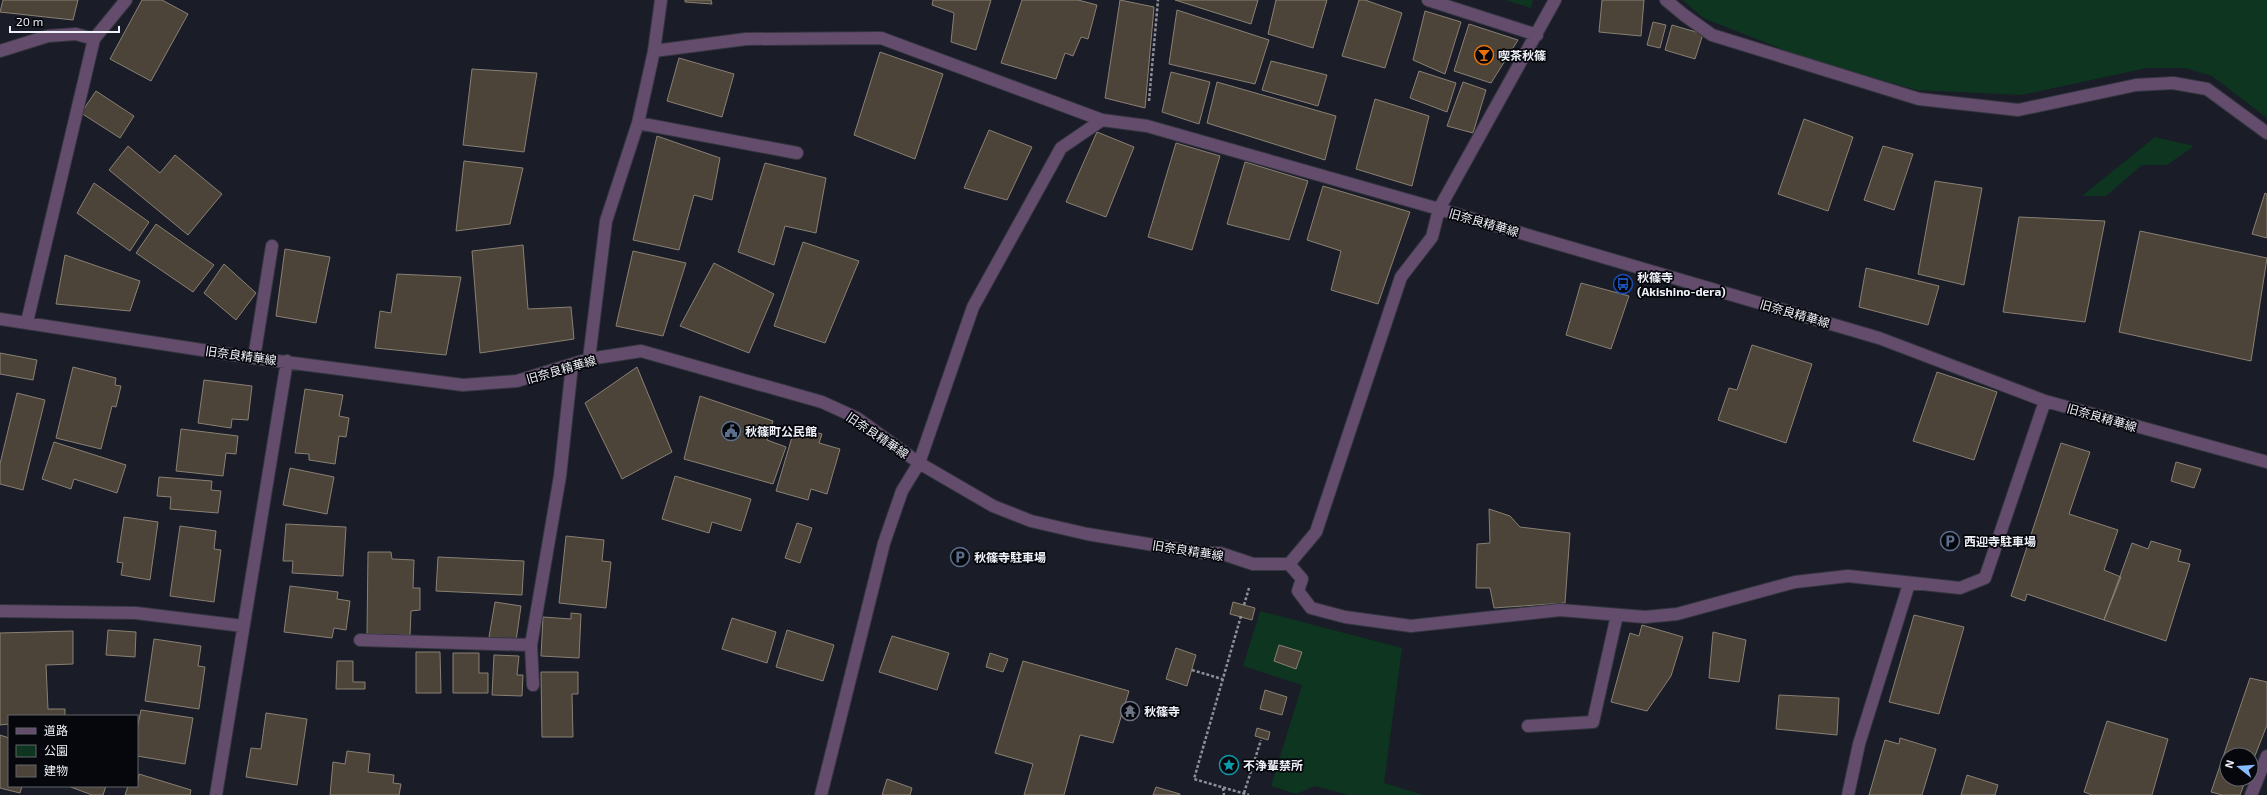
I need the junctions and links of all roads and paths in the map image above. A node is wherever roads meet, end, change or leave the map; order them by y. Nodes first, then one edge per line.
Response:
1 (126, 0) edge
2 (661, 0) edge
3 (1158, 0) edge
4 (1428, 0) edge
5 (1556, 0) edge
6 (1666, 0) edge
7 (1537, 35) junction
8 (94, 39) junction
9 (0, 51) edge
10 (654, 51) junction
11 (1102, 120) junction
12 (638, 123) junction
13 (1147, 126) junction
14 (2267, 133) edge
15 (797, 153) dead end
16 (1439, 208) junction
17 (272, 246) dead end
18 (0, 319) edge
19 (27, 322) junction
20 (254, 358) junction
21 (287, 360) junction
22 (589, 360) junction
23 (572, 365) junction
24 (2045, 401) junction
25 (2267, 462) edge
26 (919, 463) junction
27 (1289, 564) junction
28 (1909, 584) junction
29 (1246, 598) dead end
30 (1244, 605) dead end
31 (0, 610) edge
32 (1617, 615) junction
33 (1241, 616) dead end
34 (243, 626) junction
35 (360, 640) dead end
36 (531, 645) junction
37 (1192, 670) dead end
38 (1222, 679) junction
39 (533, 684) dead end
40 (1528, 726) dead end
41 (1261, 740) dead end
42 (2267, 756) edge
43 (1223, 788) junction
44 (1244, 793) junction
45 (216, 795) edge
46 (822, 795) edge
47 (1224, 795) edge
48 (1249, 795) edge
49 (1848, 795) edge
50 (2251, 795) edge

1 - 8 street
2 - 10 street
3 - 13 path
4 - 7 street
5 - 7 street
6 - 14 street
7 - 16 street
8 - 9 street
8 - 19 street
10 - 11 street
10 - 12 street
11 - 13 street
11 - 26 street
12 - 15 street
12 - 22 street
13 - 16 street
16 - 24 street, 旧奈良精華線
16 - 27 street, 旧奈良精華線
17 - 20 street
18 - 19 street, 旧奈良精華線
19 - 20 street, 旧奈良精華線
20 - 21 street, 旧奈良精華線
21 - 23 street, 旧奈良精華線
21 - 34 street
22 - 23 street, 旧奈良精華線
22 - 26 street, 旧奈良精華線
23 - 36 street
24 - 25 street, 旧奈良精華線
24 - 28 street
26 - 27 street, 旧奈良精華線
26 - 46 street
27 - 32 street
28 - 32 street
28 - 49 street
29 - 30 path
31 - 34 street
32 - 40 street
33 - 38 path
34 - 45 street
35 - 36 street
36 - 39 street
37 - 38 path
38 - 43 path
41 - 44 path
42 - 50 street
43 - 44 path
43 - 47 path
44 - 48 path

